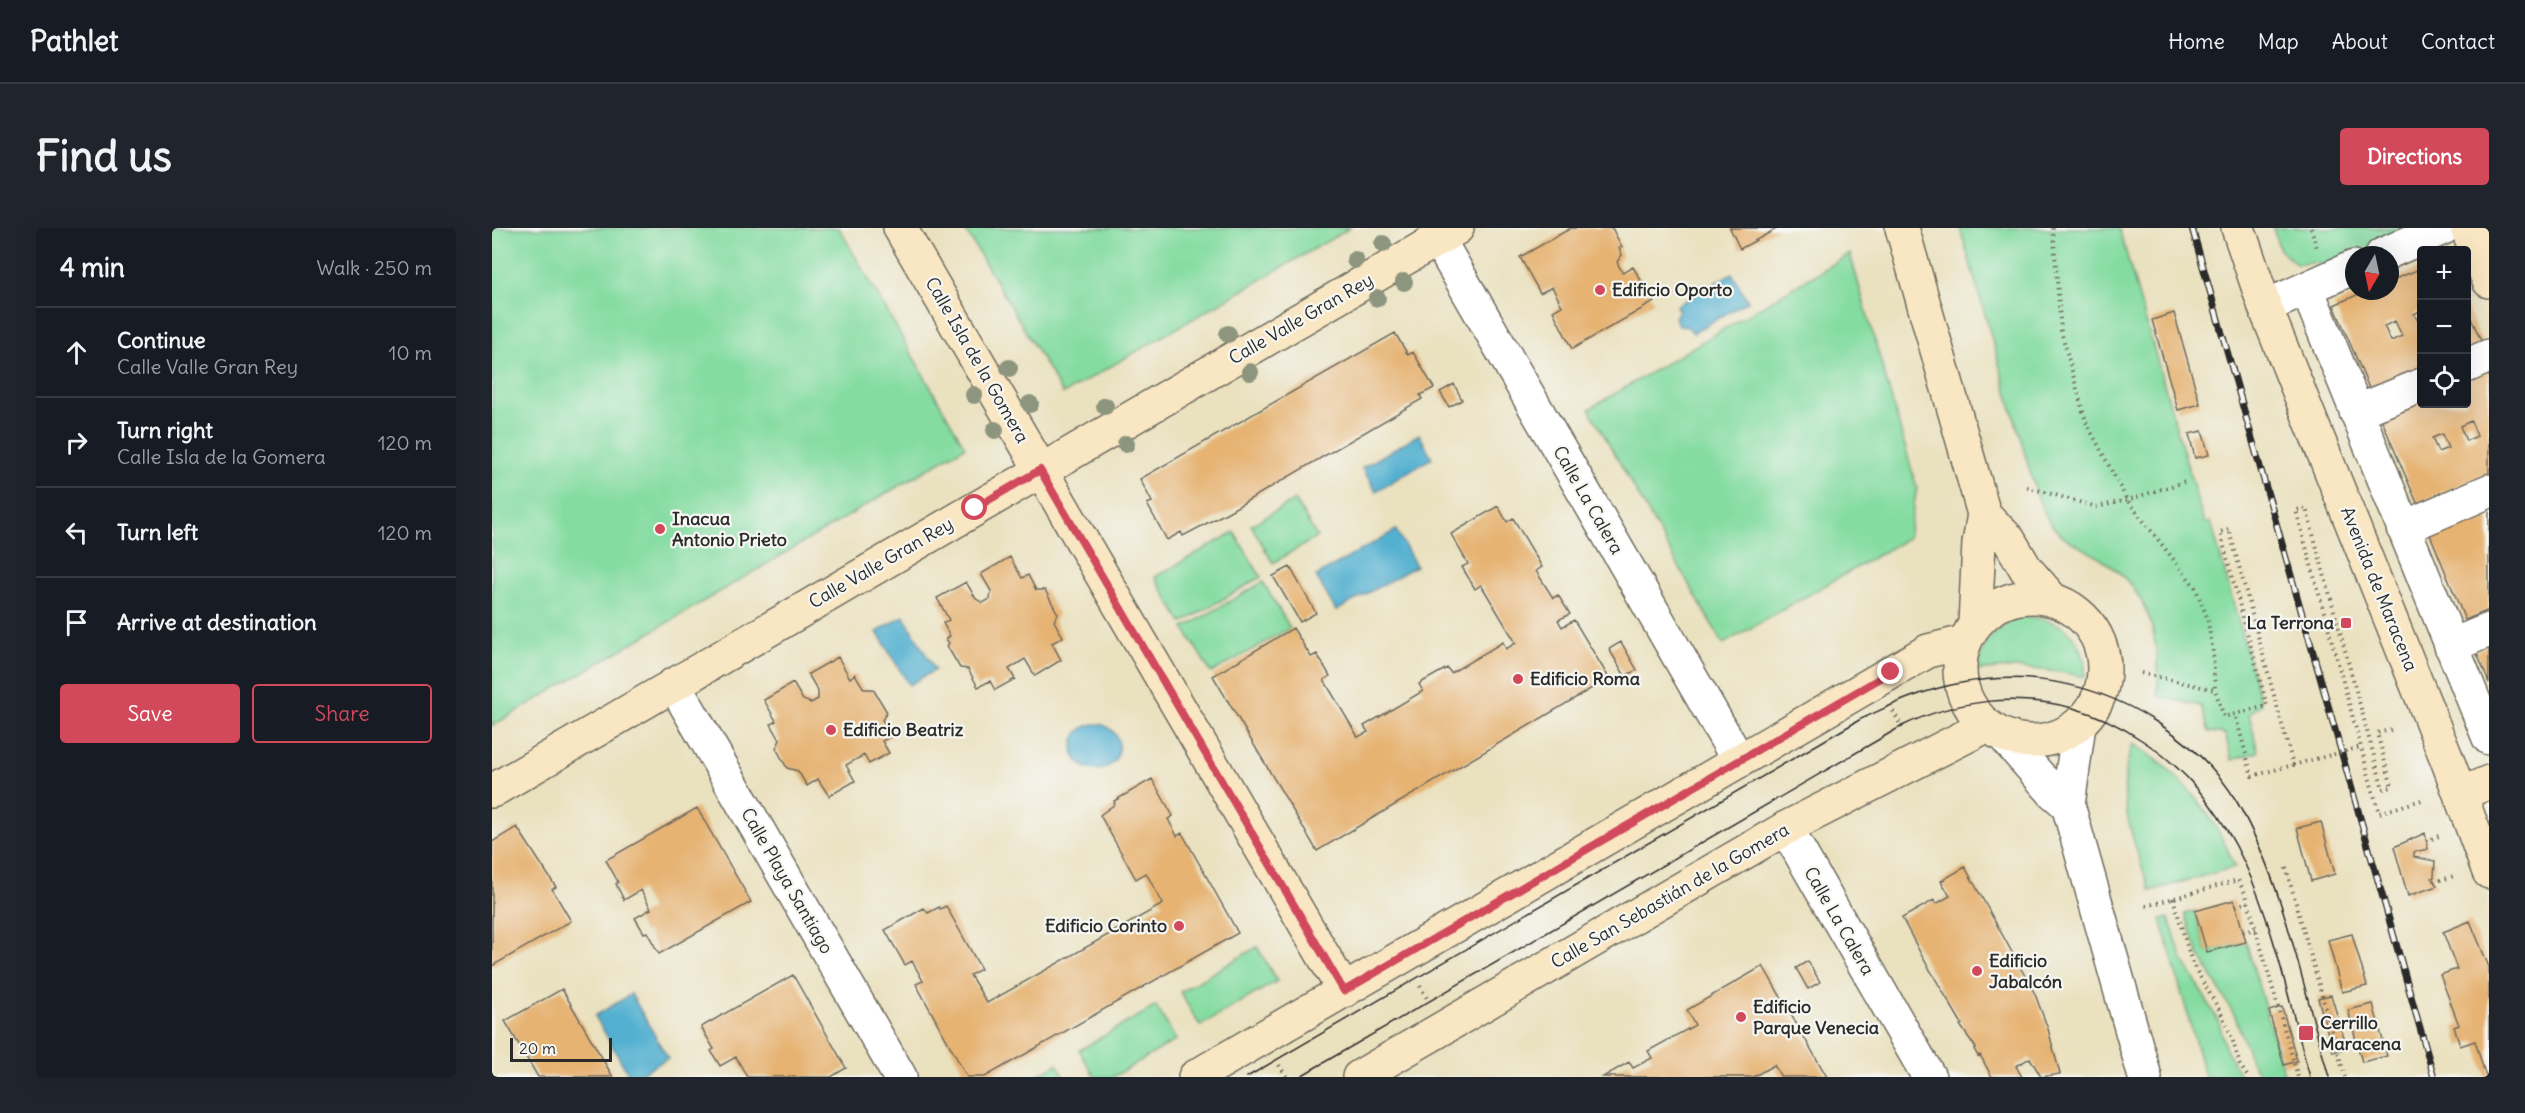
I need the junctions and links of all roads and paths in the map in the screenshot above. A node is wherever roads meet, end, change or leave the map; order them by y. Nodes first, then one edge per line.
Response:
1 (900, 228) edge
2 (1902, 228) edge
3 (2054, 228) edge
4 (2238, 228) edge
5 (2443, 228) edge
6 (2467, 228) edge
7 (1447, 234) edge
8 (2399, 247) edge
9 (2345, 271) edge
10 (2489, 281) edge
11 (2307, 288) junction
12 (2265, 307) junction
13 (2489, 356) edge
14 (2471, 364) edge
15 (2417, 386) edge
16 (2356, 412) junction
17 (1040, 470) junction
18 (2184, 482) dead end
19 (2027, 488) dead end
20 (2489, 491) edge
21 (2127, 500) junction
22 (1984, 514) junction
23 (2403, 528) junction
24 (2053, 600) junction
25 (2489, 630) edge
26 (1969, 633) junction
27 (2451, 646) junction
28 (2141, 673) dead end
29 (674, 684) junction
30 (2215, 690) junction
31 (1890, 706) dead end
32 (2235, 714) junction
33 (2079, 724) junction
34 (2391, 730) dead end
35 (1995, 731) junction
36 (1907, 735) dead end
37 (2489, 738) edge
38 (2361, 747) junction
39 (1738, 761) junction
40 (2293, 765) junction
41 (2475, 788) edge
42 (492, 791) edge
43 (2427, 799) dead end
44 (2068, 806) junction
45 (1786, 828) junction
46 (2442, 835) dead end
47 (2426, 841) dead end
48 (2286, 868) dead end
49 (2473, 873) edge
50 (2434, 882) dead end
51 (2173, 898) junction
52 (2248, 902) junction
53 (2146, 906) dead end
54 (2236, 906) dead end
55 (2256, 929) junction
56 (2243, 933) dead end
57 (1415, 979) dead end
58 (1344, 991) junction
59 (1432, 1007) dead end
60 (1380, 1072) edge
61 (900, 1077) edge
62 (1195, 1077) edge
63 (1929, 1077) edge
64 (2145, 1077) edge
65 (2248, 1077) edge
66 (2298, 1077) edge
67 (2345, 1077) edge

1 - 17 main road, Calle Isla de la Gomera
2 - 22 main road
3 - 21 path
4 - 12 main road, Avenida de Maracena
5 - 8 street
6 - 10 main road
7 - 17 main road, Calle Valle Gran Rey
7 - 39 street, Calle La Calera
9 - 11 street
11 - 12 street
11 - 16 street
12 - 41 main road, Avenida de Maracena
13 - 14 street
15 - 16 street
16 - 23 street
17 - 29 main road, Calle Valle Gran Rey
17 - 58 main road, Calle Isla de la Gomera
18 - 21 path
19 - 21 path
20 - 23 street
21 - 30 path
22 - 24 main road
22 - 26 main road
23 - 27 street
24 - 26 main road
24 - 33 main road
25 - 27 street
26 - 35 main road
26 - 39 main road
27 - 37 street
28 - 30 path
29 - 42 main road, Calle Valle Gran Rey
29 - 61 street, Calle Playa Santiago
30 - 32 path
31 - 36 path
32 - 40 path
32 - 40 path
33 - 35 main road
33 - 44 street
34 - 38 path
35 - 44 street
35 - 45 main road, Calle San Sebastián de la Gomera
38 - 40 path, bridge
38 - 43 path
39 - 58 main road
41 - 49 main road, Avenida de Maracena
44 - 64 street
45 - 60 main road, Calle San Sebastián de la Gomera
45 - 63 street, Calle La Calera
46 - 47 path
48 - 67 path
49 - 50 path
51 - 52 path
51 - 53 path
51 - 65 path
52 - 54 path
52 - 55 path
55 - 56 path
55 - 66 path
57 - 59 path
58 - 62 main road

